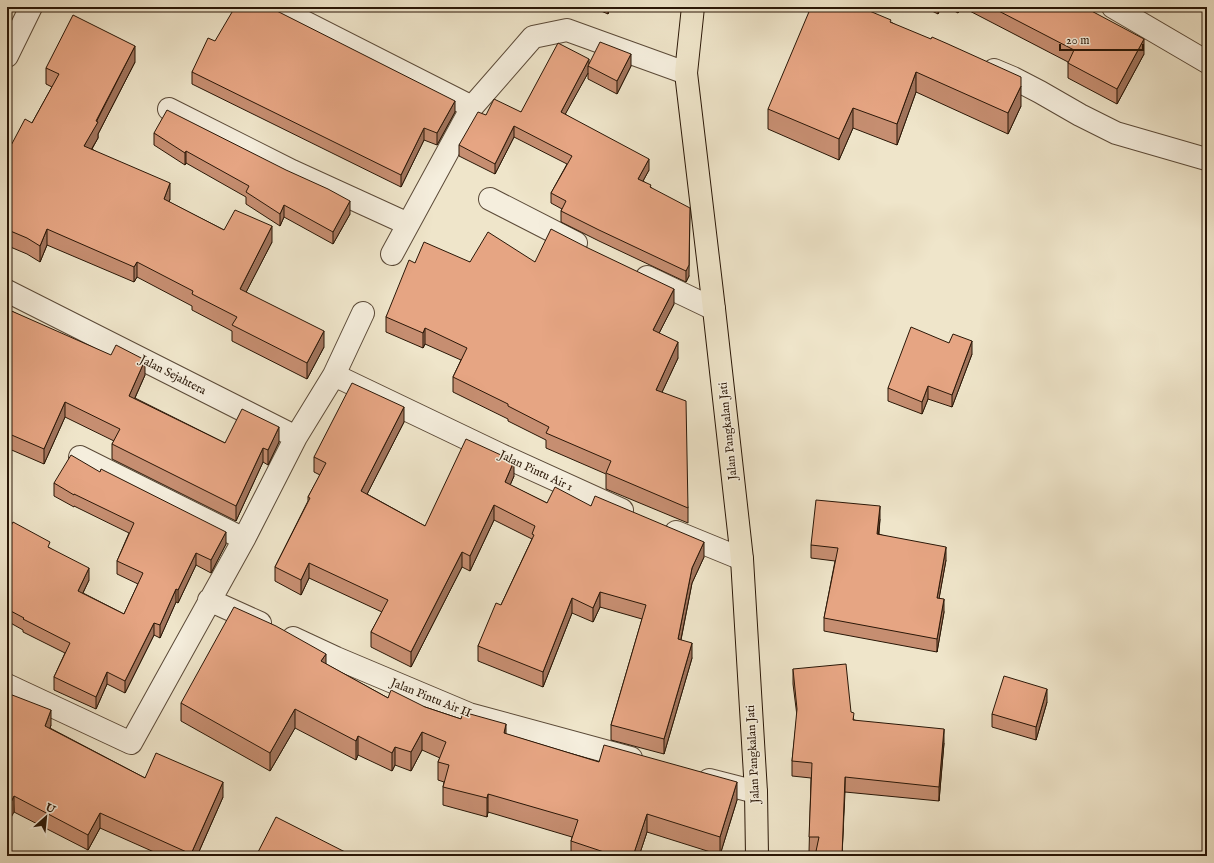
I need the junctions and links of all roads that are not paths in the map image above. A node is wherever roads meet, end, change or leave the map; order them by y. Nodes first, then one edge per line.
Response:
1 (32, 7) edge
2 (275, 7) edge
3 (693, 7) edge
4 (1113, 7) edge
5 (7, 56) edge
6 (976, 62) edge
7 (1207, 62) edge
8 (686, 73) junction
9 (472, 107) junction
10 (169, 109) edge
11 (1206, 159) edge
12 (490, 199) dead end
13 (408, 224) junction
14 (593, 252) edge
15 (392, 254) dead end
16 (629, 269) edge
17 (7, 292) edge
18 (714, 309) junction
19 (363, 313) dead end
20 (334, 375) junction
21 (296, 437) junction
22 (80, 457) dead end
23 (244, 539) junction
24 (742, 560) junction
25 (209, 600) junction
26 (7, 685) edge
27 (649, 763) edge
28 (694, 776) edge
29 (756, 792) junction
30 (757, 856) edge

1 - 5 street
2 - 9 street
3 - 8 main road, Jalan Pangkalan Jati
4 - 7 street
6 - 11 street
8 - 9 street
8 - 18 main road, Jalan Pangkalan Jati
9 - 13 street
10 - 13 street
12 - 14 street
13 - 15 street
16 - 18 street
17 - 21 street, Jalan Sejahtera
18 - 24 main road, Jalan Pangkalan Jati
19 - 20 street
20 - 21 street
20 - 24 street, Jalan Pintu Air 1
21 - 23 street
22 - 23 street
23 - 25 street
24 - 29 main road, Jalan Pangkalan Jati
25 - 26 street
25 - 27 street, Jalan Pintu Air II
28 - 29 street
29 - 30 main road, Jalan Pangkalan Jati

